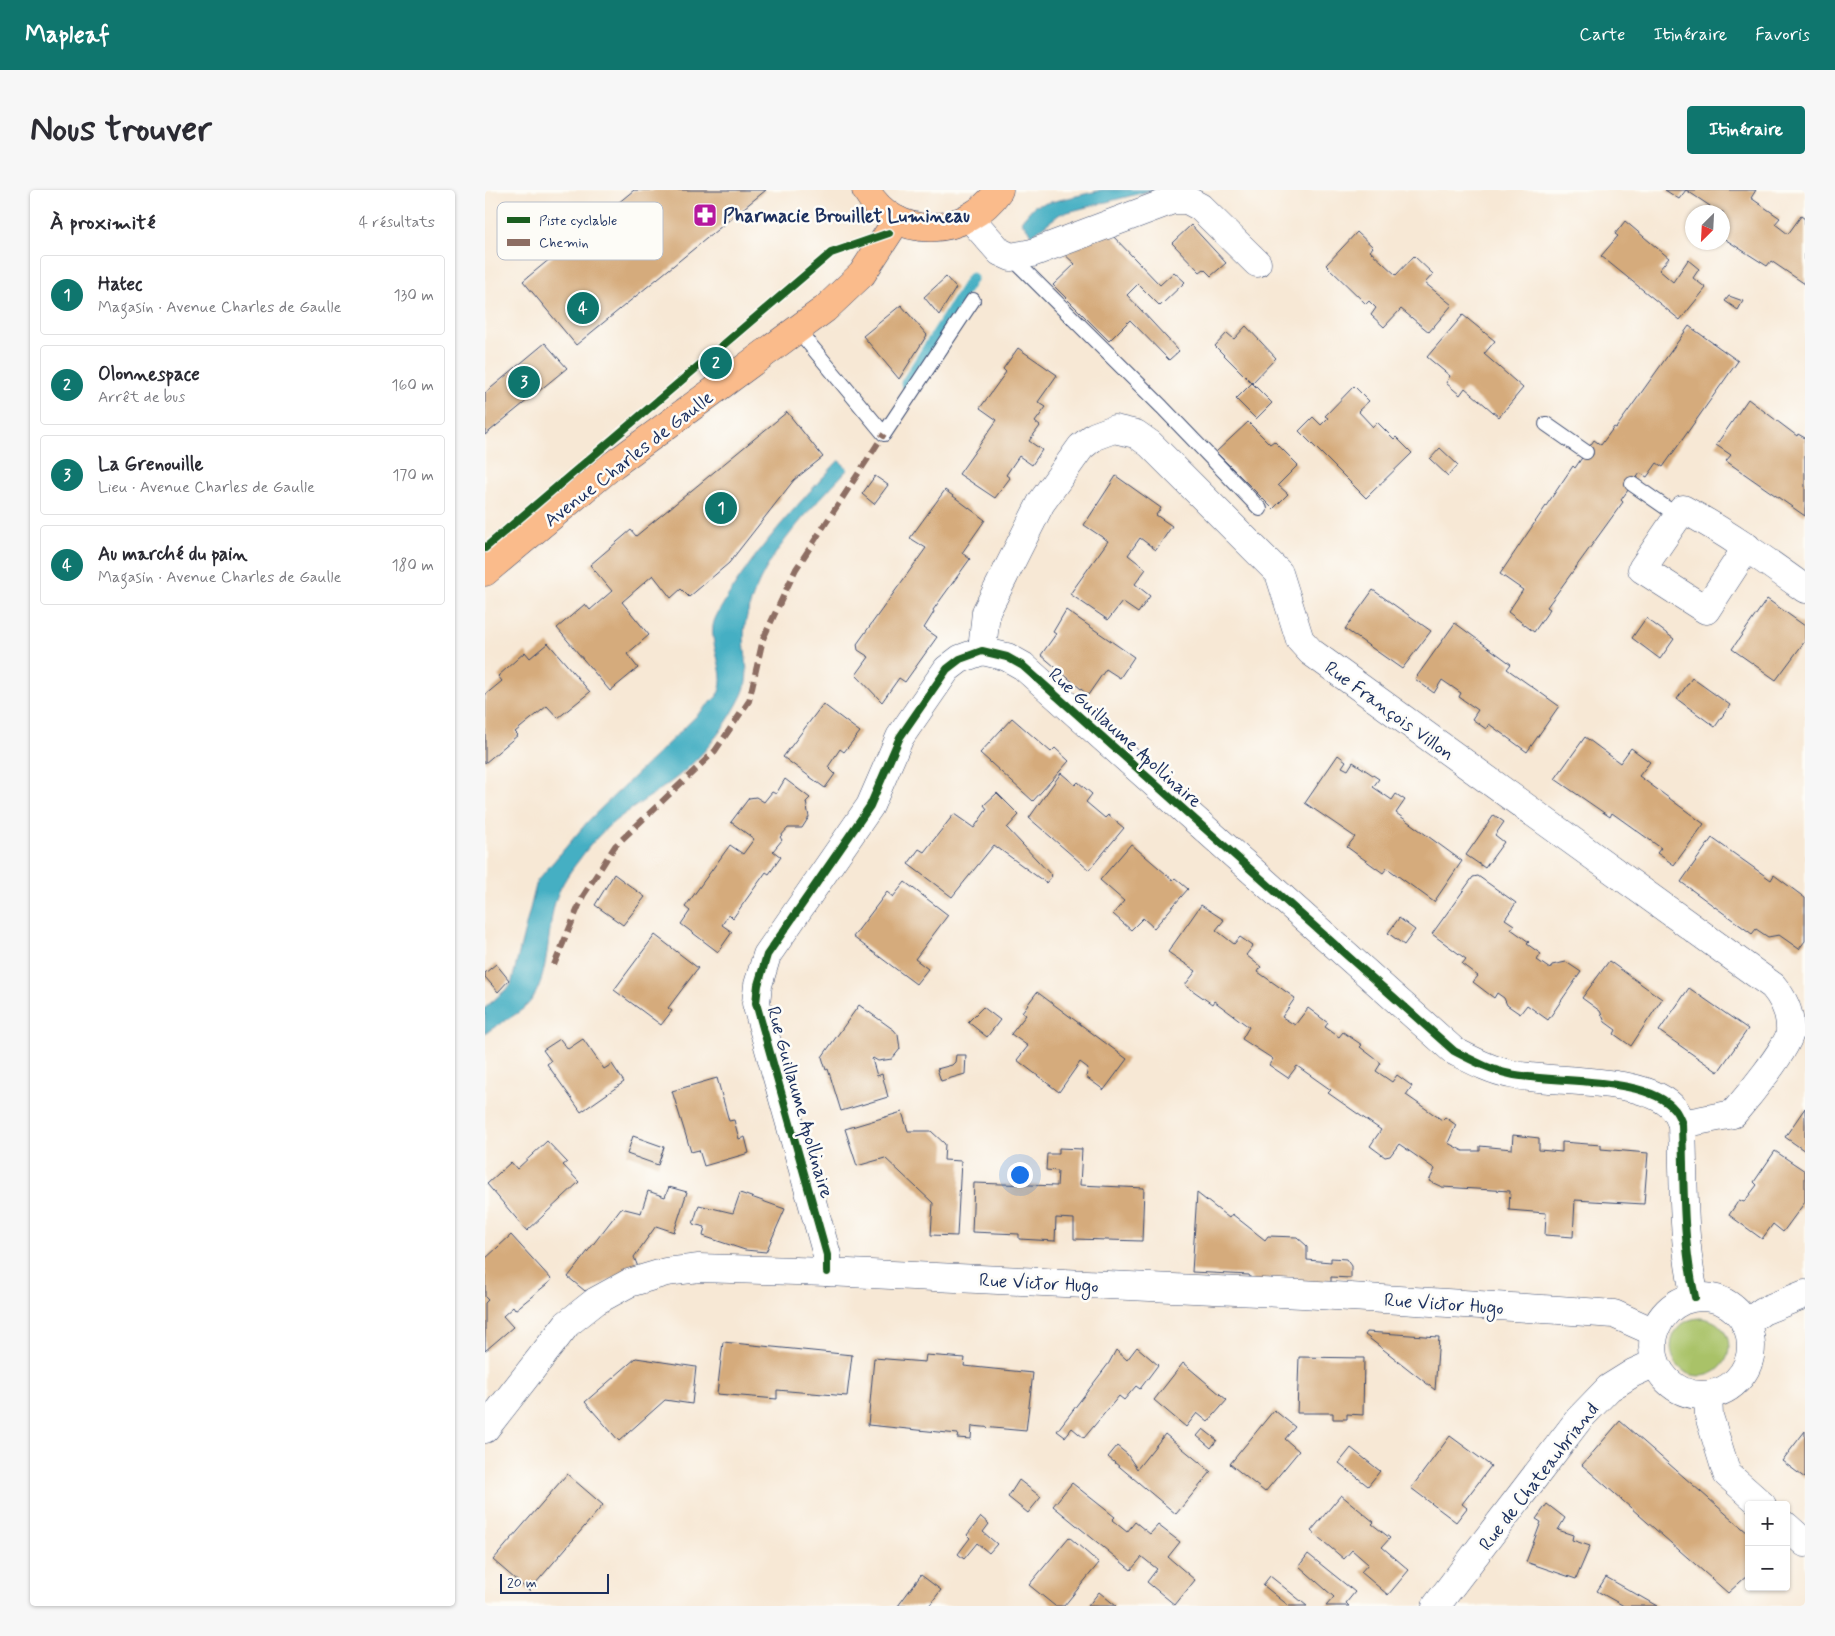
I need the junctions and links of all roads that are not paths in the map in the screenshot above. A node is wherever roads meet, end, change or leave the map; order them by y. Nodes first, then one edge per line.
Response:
1 (866, 190) edge
2 (999, 190) edge
3 (971, 218) junction
4 (897, 220) junction
5 (1011, 257) junction
6 (1257, 263) dead end
7 (973, 300) dead end
8 (797, 330) junction
9 (1546, 424) dead end
10 (1586, 452) dead end
11 (1632, 484) dead end
12 (1260, 509) dead end
13 (1678, 516) junction
14 (1747, 547) junction
15 (485, 572) edge
16 (1805, 589) edge
17 (982, 651) junction
18 (1682, 1124) junction
19 (827, 1272) junction
20 (1805, 1294) edge
21 (1695, 1298) junction
22 (1745, 1324) junction
23 (1654, 1332) junction
24 (1655, 1363) junction
25 (1708, 1395) junction
26 (485, 1429) edge
27 (1757, 1501) edge
28 (1790, 1530) edge
29 (1805, 1543) edge
30 (1436, 1606) edge

1 - 4 main road
2 - 3 main road
3 - 4 main road
3 - 5 street
4 - 8 main road, Avenue Charles de Gaulle
5 - 6 street
5 - 12 lane
7 - 8 lane
8 - 15 main road, Avenue Charles de Gaulle
9 - 10 lane
11 - 13 lane
13 - 14 street
13 - 14 street
14 - 16 street
17 - 18 street, Rue Guillaume Apollinaire
17 - 18 street, Rue François Villon
17 - 19 street, Rue Guillaume Apollinaire
18 - 21 street
19 - 23 street, Rue Victor Hugo
19 - 26 street, Rue Victor Hugo
20 - 22 street
21 - 22 street
21 - 23 street
22 - 25 street
23 - 24 street
24 - 25 street
24 - 30 street, Rue de Chateaubriand
25 - 27 street
28 - 29 street

